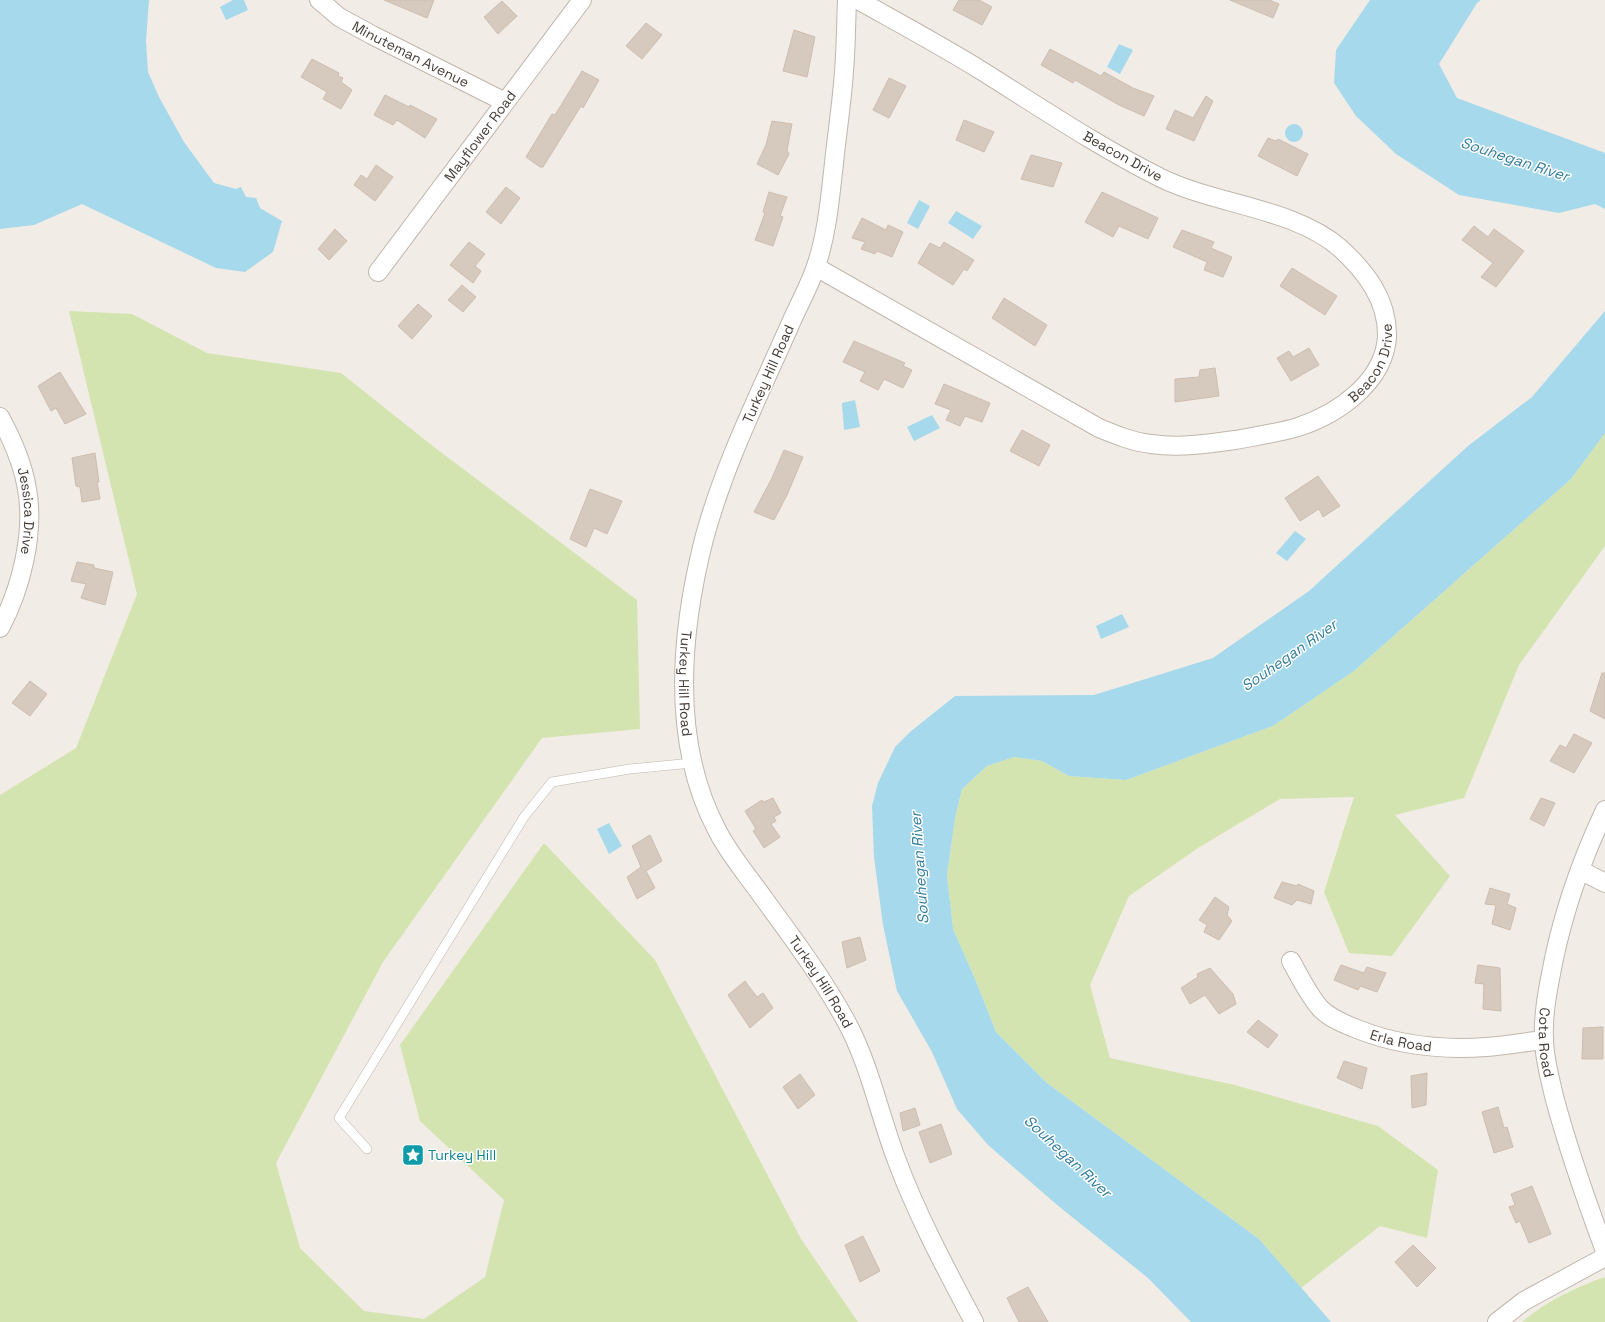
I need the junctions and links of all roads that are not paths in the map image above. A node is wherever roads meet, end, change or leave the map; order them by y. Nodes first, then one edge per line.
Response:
1 (319, 0) edge
2 (582, 0) edge
3 (847, 0) edge
4 (858, 0) edge
5 (505, 102) junction
6 (816, 267) junction
7 (378, 272) dead end
8 (0, 417) edge
9 (0, 628) edge
10 (692, 763) junction
11 (1605, 810) edge
12 (1580, 870) junction
13 (1605, 883) edge
14 (1291, 961) dead end
15 (1544, 1040) junction
16 (367, 1149) dead end
17 (1605, 1251) edge
18 (1605, 1257) edge
19 (974, 1322) edge
20 (1497, 1322) edge

1 - 5 street, Minuteman Avenue
2 - 5 street, Mayflower Road
3 - 6 street, Turkey Hill Road
4 - 6 street, Beacon Drive
5 - 7 street, Mayflower Road
6 - 10 street, Turkey Hill Road
8 - 9 street, Jessica Drive
10 - 16 lane
10 - 19 street, Turkey Hill Road
11 - 12 street, Cota Road
12 - 13 street
12 - 15 street, Cota Road
14 - 15 street, Erla Road
15 - 17 street, Cota Road
18 - 20 street

